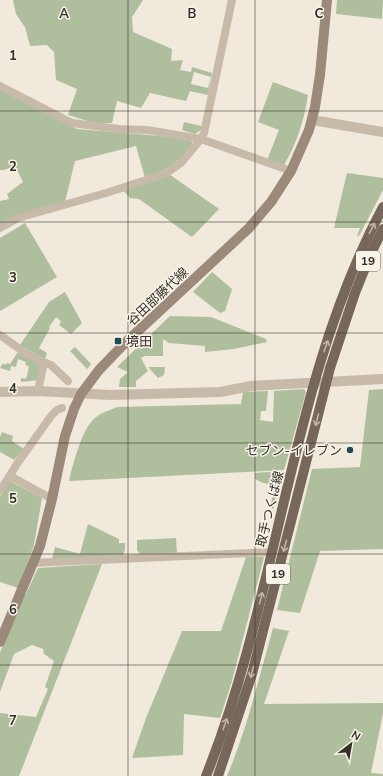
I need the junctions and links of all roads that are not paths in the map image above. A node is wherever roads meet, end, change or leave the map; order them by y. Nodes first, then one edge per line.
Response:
1 (232, 0) edge
2 (327, 0) edge
3 (0, 86) edge
4 (312, 120) junction
5 (383, 132) edge
6 (201, 139) junction
7 (291, 171) junction
8 (383, 207) edge
9 (0, 228) edge
10 (383, 229) edge
11 (0, 335) edge
12 (41, 361) junction
13 (383, 379) edge
14 (68, 381) dead end
15 (326, 382) junction
16 (315, 383) junction
17 (38, 391) junction
18 (0, 392) edge
19 (81, 394) junction
20 (62, 408) dead end
21 (10, 476) junction
22 (0, 491) edge
23 (52, 499) junction
24 (272, 552) junction
25 (32, 563) junction
26 (0, 642) edge
27 (206, 776) edge
28 (218, 776) edge

1 - 6 street
2 - 4 main road, 谷田部藤代線
3 - 6 street
4 - 5 street
4 - 7 main road, 谷田部藤代線
6 - 7 street
6 - 9 street
7 - 19 main road, 谷田部藤代線
16 -> 8 main road, 取手つくば線 / 19
10 - 15 main road, 取手つくば線 / 19
11 - 12 street
12 - 14 street
12 - 17 street
13 - 15 street
15 - 16 street
15 -> 28 main road, 取手つくば線 / 19
16 - 19 street
16 - 24 main road, 取手つくば線 / 19
17 - 18 street
17 - 19 street
19 - 23 main road, 谷田部藤代線
20 - 21 street
21 - 22 street
21 - 23 street
23 - 25 main road, 谷田部藤代線
24 - 25 street
27 -> 24 main road, 取手つくば線 / 19
25 - 26 main road, 谷田部藤代線

